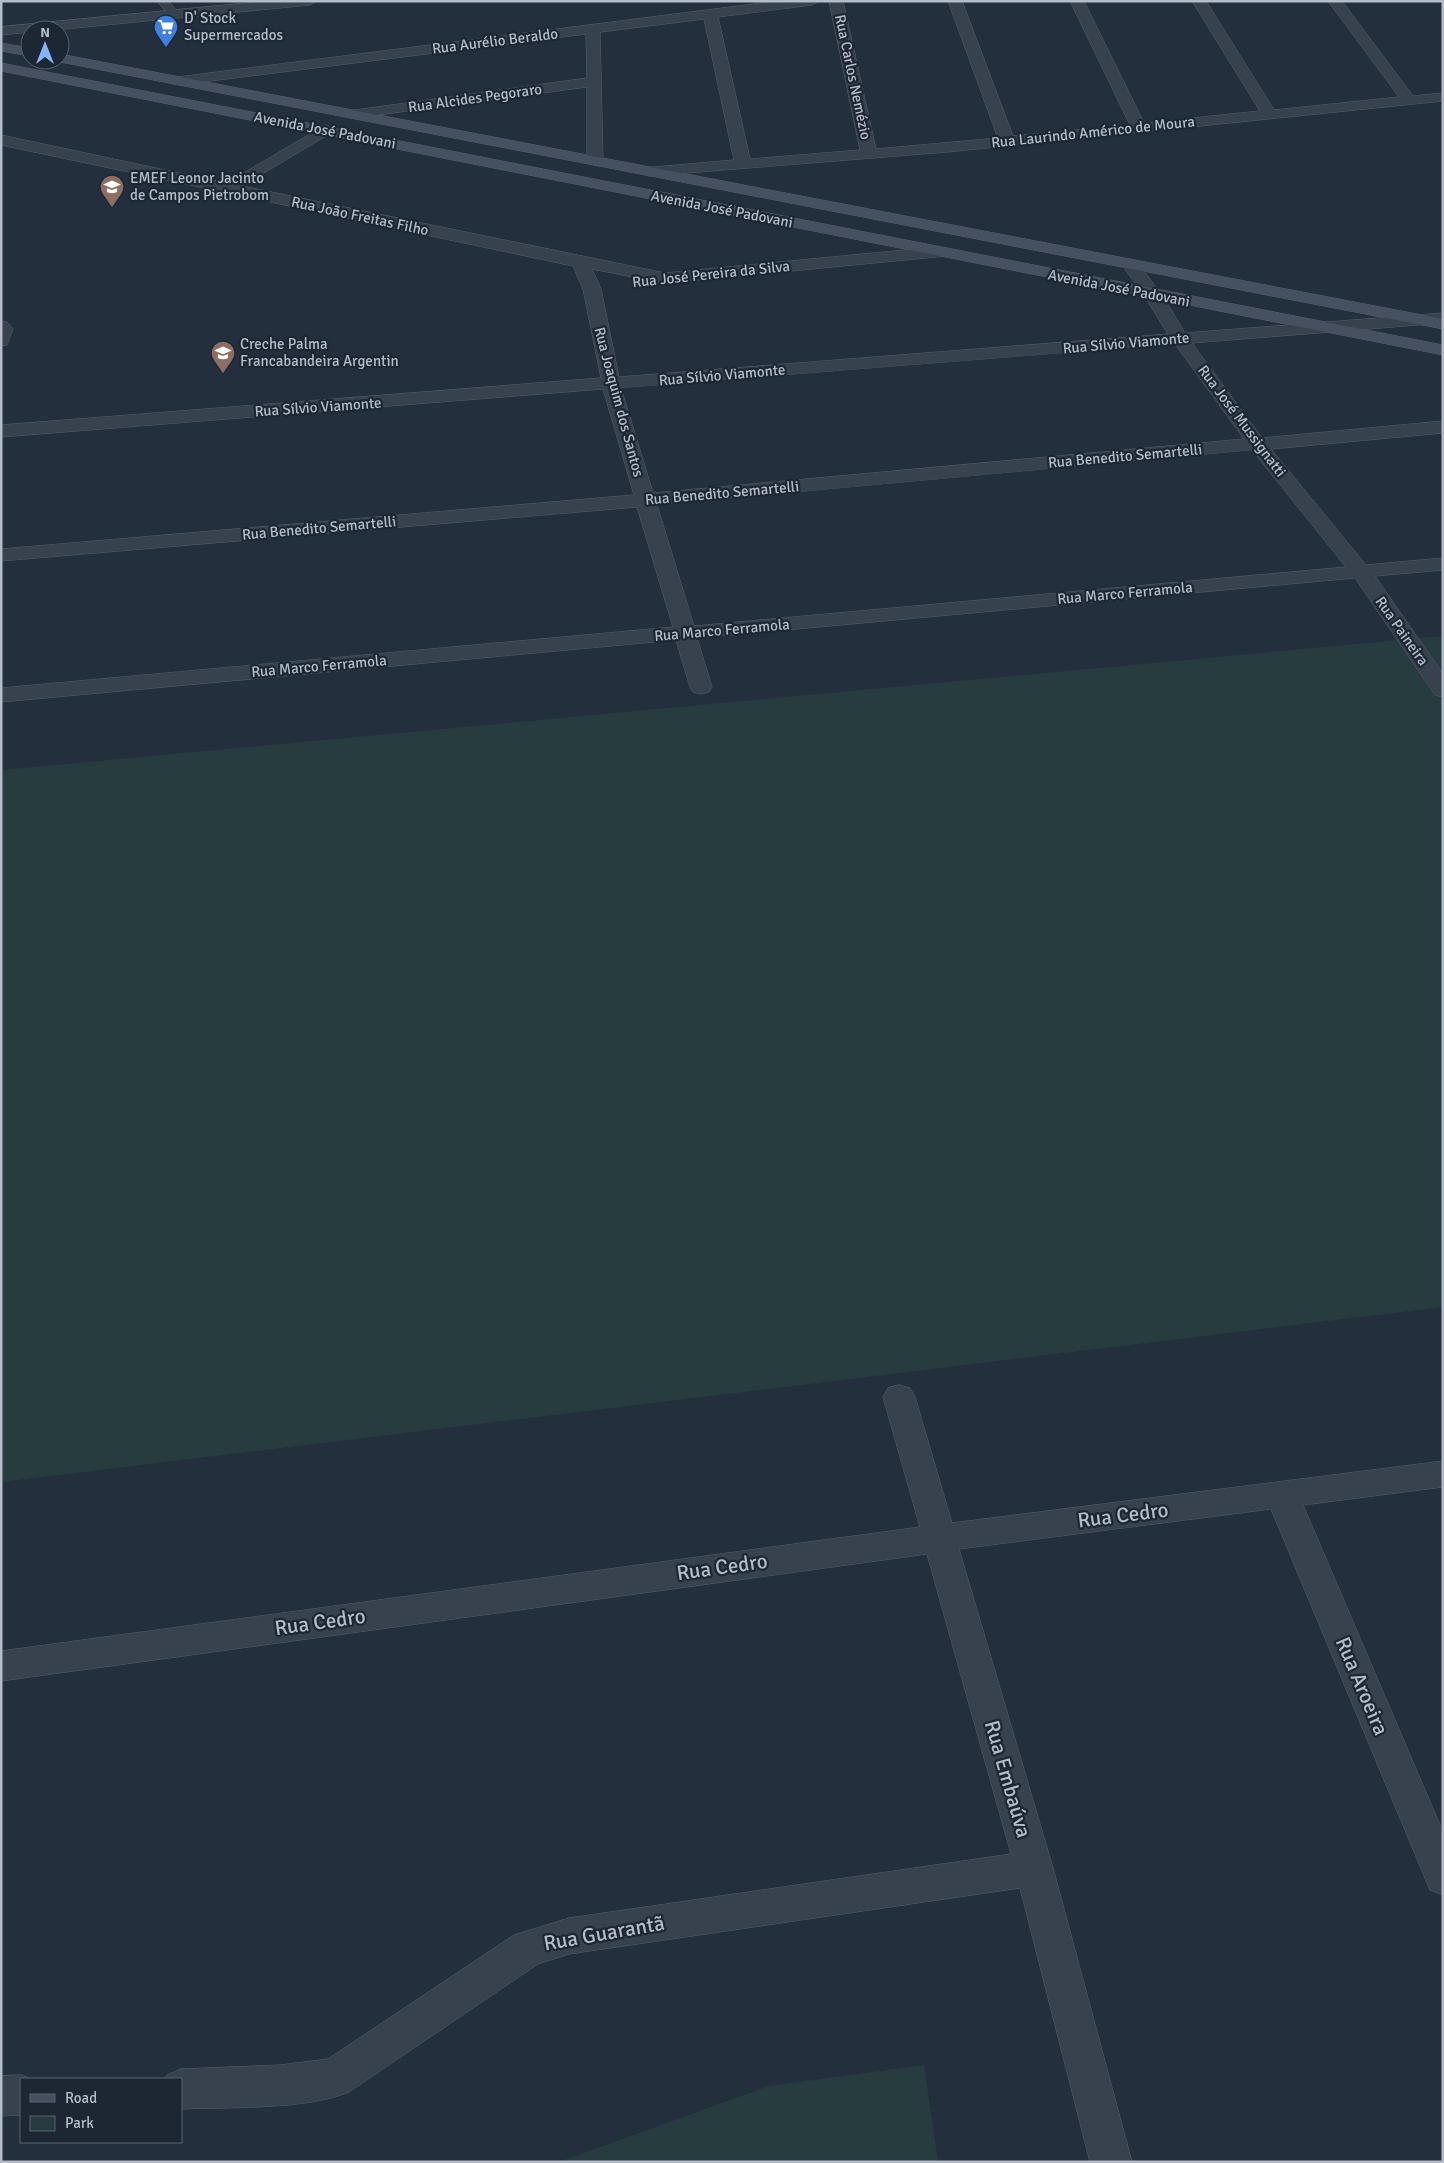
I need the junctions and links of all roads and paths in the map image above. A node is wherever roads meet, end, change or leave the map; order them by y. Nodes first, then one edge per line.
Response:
1 (162, 1) edge
2 (310, 1) edge
3 (812, 1) edge
4 (836, 1) edge
5 (955, 1) edge
6 (1077, 1) edge
7 (1199, 1) edge
8 (1335, 1) edge
9 (175, 14) junction
10 (710, 14) junction
11 (70, 26) edge
12 (593, 28) junction
13 (20, 29) edge
14 (1, 30) edge
15 (1, 47) edge
16 (20, 50) edge
17 (70, 60) edge
18 (1, 67) edge
19 (178, 81) junction
20 (595, 81) junction
21 (1443, 97) edge
22 (1409, 101) junction
23 (355, 114) junction
24 (1270, 115) junction
25 (1139, 128) junction
26 (326, 130) junction
27 (1, 140) edge
28 (1006, 141) junction
29 (870, 154) junction
30 (595, 161) junction
31 (743, 165) junction
32 (648, 171) junction
33 (728, 187) junction
34 (228, 188) junction
35 (836, 232) junction
36 (936, 252) junction
37 (832, 261) junction
38 (580, 262) junction
39 (1130, 265) junction
40 (661, 277) junction
41 (606, 286) junction
42 (1153, 295) junction
43 (1443, 318) edge
44 (1419, 320) junction
45 (1443, 324) edge
46 (1, 326) edge
47 (1320, 326) junction
48 (1179, 338) junction
49 (1, 340) edge
50 (1443, 350) edge
51 (611, 384) junction
52 (1443, 427) edge
53 (1, 432) edge
54 (1257, 444) junction
55 (645, 500) junction
56 (1, 555) edge
57 (1443, 564) edge
58 (1361, 572) junction
59 (685, 633) junction
60 (701, 686) dead end
61 (1443, 690) edge
62 (1, 694) edge
63 (899, 1397) dead end
64 (1443, 1474) edge
65 (1282, 1495) junction
66 (939, 1538) junction
67 (1, 1666) edge
68 (1034, 1868) junction
69 (1443, 1877) edge
70 (182, 2089) edge
71 (20, 2095) edge
72 (1, 2096) edge
73 (1112, 2162) edge

1 - 9 lane
2 - 9 street
3 - 10 street, Rua Aurélio Beraldo
4 - 29 street, Rua Carlos Nemézio
5 - 28 street
6 - 25 street
7 - 24 street
8 - 22 street
9 - 11 street
10 - 12 street, Rua Aurélio Beraldo
10 - 31 street
12 - 19 street, Rua Aurélio Beraldo
12 - 20 street
13 - 14 street
15 - 16 street
17 - 19 street, Avenida José Padovani
18 - 26 street, Avenida José Padovani
19 - 23 street, Avenida José Padovani
20 - 23 street, Rua Alcides Pegoraro
20 - 30 street
21 - 22 street, Rua Laurindo Américo de Moura
22 - 24 street, Rua Laurindo Américo de Moura
23 - 30 street, Avenida José Padovani
24 - 25 street, Rua Laurindo Américo de Moura
25 - 28 street, Rua Laurindo Américo de Moura
26 - 34 street
26 - 35 street, Avenida José Padovani
27 - 34 street, Rua João Freitas Filho
28 - 29 street, Rua Laurindo Américo de Moura
29 - 31 street, Rua Laurindo Américo de Moura
30 - 32 street, Avenida José Padovani
31 - 32 street, Rua Laurindo Américo de Moura
31 - 33 street
32 - 33 street, Avenida José Padovani
33 - 39 street, Avenida José Padovani
34 - 38 street, Rua João Freitas Filho
35 - 36 street, Avenida José Padovani
35 - 37 street
36 - 37 street, Rua José Pereira da Silva
36 - 42 street, Avenida José Padovani
37 - 40 street, Rua José Pereira da Silva
38 - 40 street, Rua João Freitas Filho
38 - 41 street, Rua Joaquim dos Santos
39 - 42 street, Rua José Mussignatti
39 - 44 street, Avenida José Padovani
40 - 41 street, Rua José Pereira da Silva
41 - 51 street, Rua Joaquim dos Santos
42 - 47 street, Avenida José Padovani
42 - 48 street, Rua José Mussignatti
43 - 44 street, Rua Sílvio Viamonte
44 - 45 street, Avenida José Padovani
44 - 47 street, Rua Sílvio Viamonte
46 - 49 street
47 - 48 street, Rua Sílvio Viamonte
47 - 50 street, Avenida José Padovani
48 - 51 street, Rua Sílvio Viamonte
48 - 54 street, Rua José Mussignatti
51 - 53 street, Rua Sílvio Viamonte
51 - 55 street, Rua Joaquim dos Santos
52 - 54 street, Rua Benedito Semartelli
54 - 55 street, Rua Benedito Semartelli
54 - 58 street, Rua José Mussignatti
55 - 56 street, Rua Benedito Semartelli
55 - 59 street, Rua Joaquim dos Santos
57 - 58 street, Rua Marco Ferramola
58 - 59 street, Rua Marco Ferramola
58 - 61 street, Rua Paineira
59 - 60 street, Rua Joaquim dos Santos
59 - 62 street, Rua Marco Ferramola
63 - 66 street, Rua Embaúva
64 - 65 street, Rua Cedro
65 - 66 street, Rua Cedro
65 - 69 street, Rua Aroeira
66 - 67 street, Rua Cedro
66 - 68 street, Rua Embaúva
68 - 70 street, Rua Guarantã
68 - 73 street, Rua Embaúva
71 - 72 street

